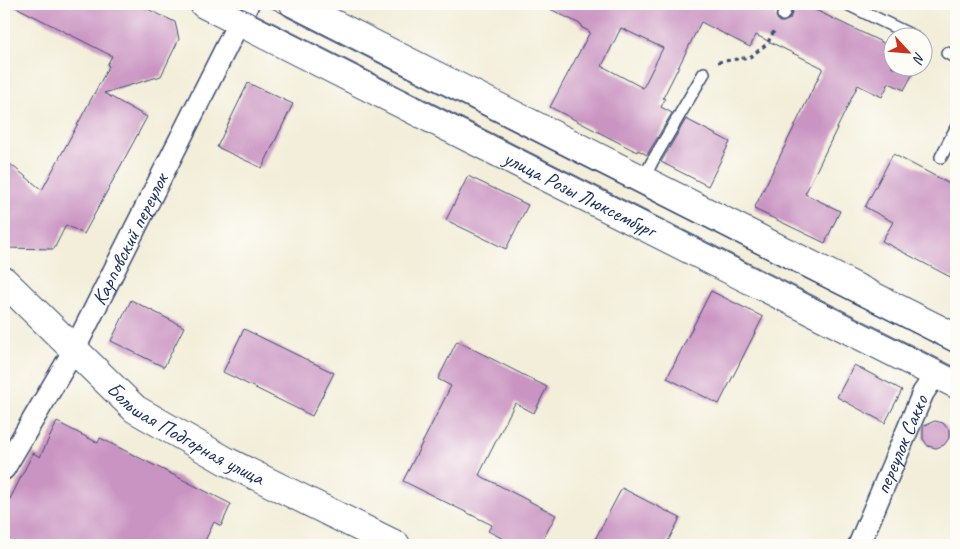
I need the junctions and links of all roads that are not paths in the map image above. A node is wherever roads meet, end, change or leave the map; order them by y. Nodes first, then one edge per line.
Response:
1 (204, 4) edge
2 (294, 4) edge
3 (788, 4) edge
4 (847, 4) edge
5 (244, 13) edge
6 (783, 15) road end
7 (896, 28) edge
8 (704, 74) road end
9 (956, 128) edge
10 (941, 157) dead end
11 (643, 180) junction
12 (4, 281) edge
13 (956, 338) edge
14 (74, 350) junction
15 (956, 353) edge
16 (946, 379) edge
17 (4, 470) edge
18 (396, 545) edge
19 (859, 545) edge

1 - 5 main road, улица Розы Люксембург
2 - 11 main road, улица Розы Люксембург
3 - 6 lane
4 - 7 lane
5 - 14 street, Карповский переулок
5 - 16 main road, улица Розы Люксембург
8 - 11 lane
9 - 10 lane
11 - 13 main road, улица Розы Люксембург
12 - 14 main road, Большая Подгорная улица
14 - 17 street, Карповский переулок
14 - 18 main road, Большая Подгорная улица
15 - 16 main road, переулок Сакко
16 - 19 street, переулок Сакко

